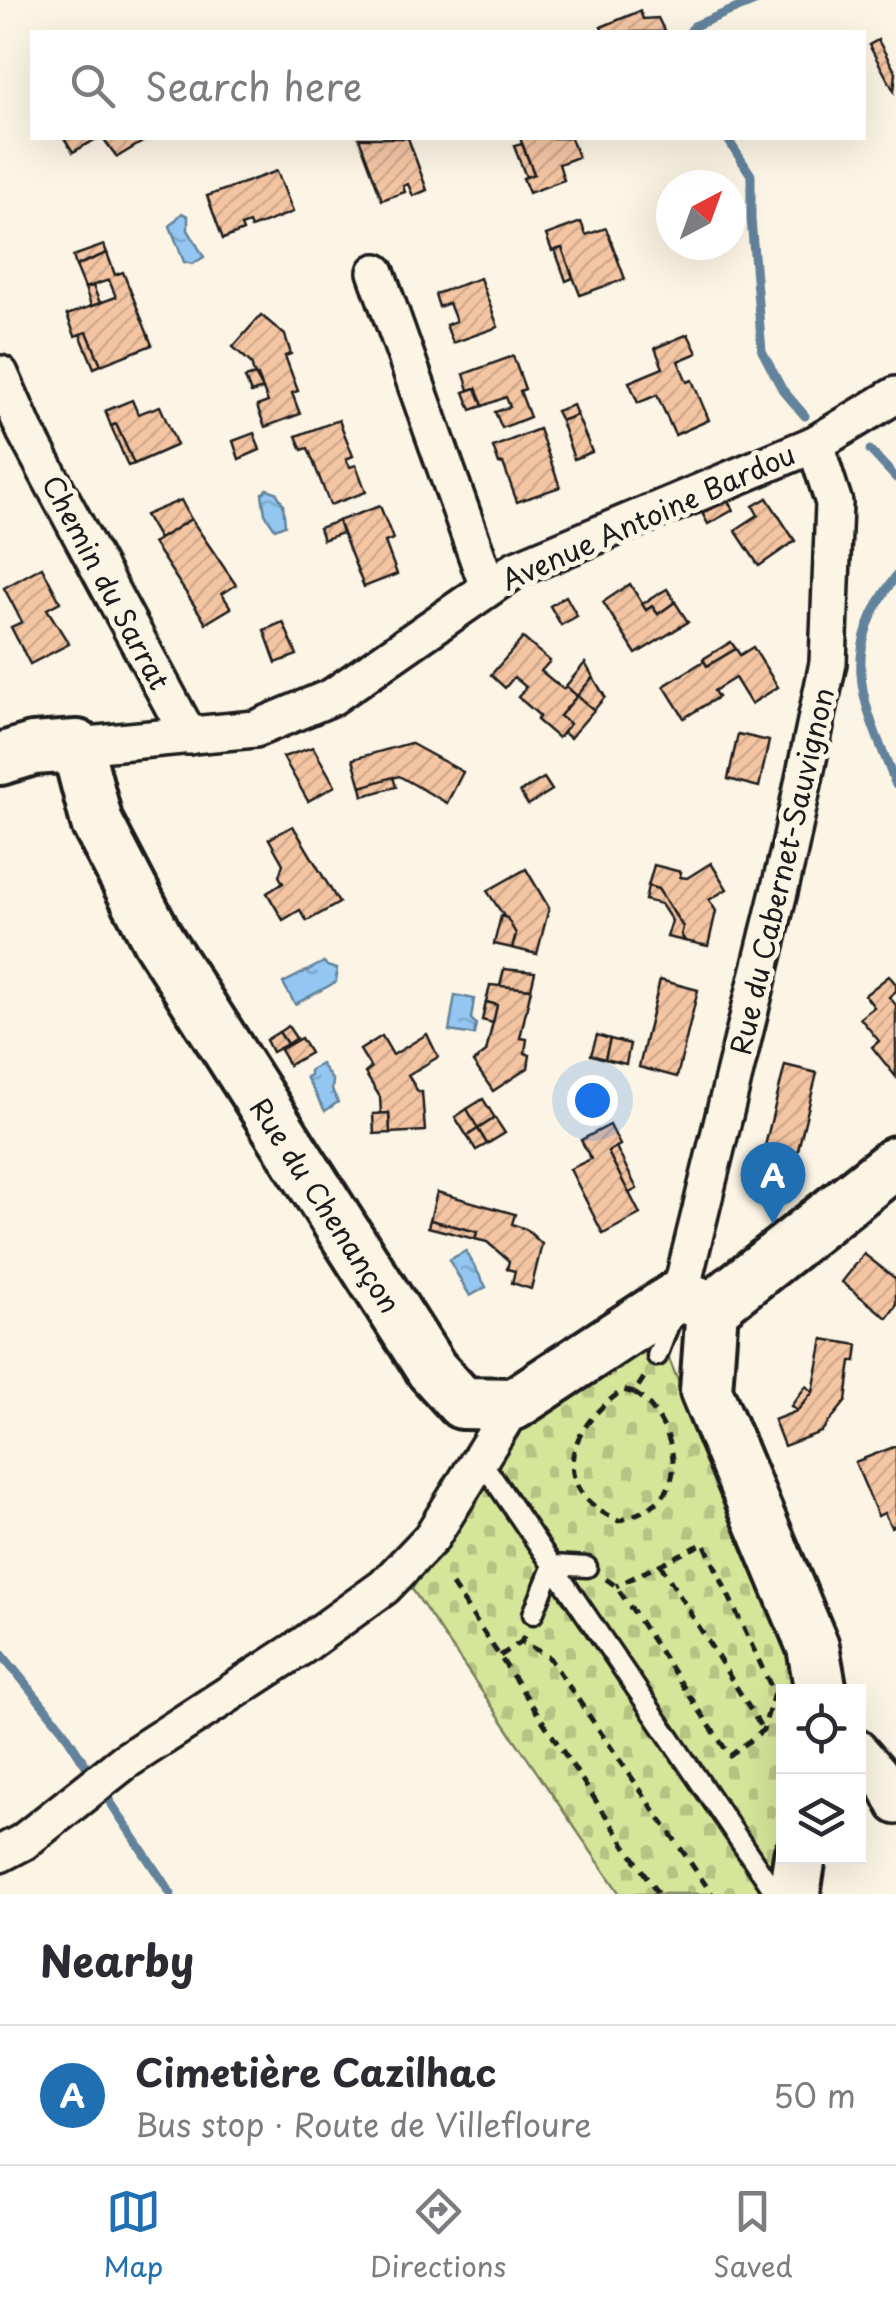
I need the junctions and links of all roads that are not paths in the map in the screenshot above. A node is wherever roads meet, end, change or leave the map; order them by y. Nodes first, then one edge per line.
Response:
1 (376, 272) dead end
2 (0, 374) edge
3 (896, 396) edge
4 (815, 444) junction
5 (488, 587) junction
6 (189, 736) junction
7 (77, 746) junction
8 (0, 759) edge
9 (893, 1169) edge
10 (696, 1301) junction
11 (657, 1356) road end
12 (514, 1404) junction
13 (480, 1459) junction
14 (552, 1565) junction
15 (587, 1567) road end
16 (534, 1614) road end
17 (820, 1684) edge
18 (866, 1757) edge
19 (896, 1806) edge
20 (0, 1854) edge
21 (799, 1864) edge
22 (776, 1894) edge
23 (794, 1894) edge

1 - 5 street
2 - 6 street, Chemin du Sarrat
3 - 4 street, Avenue Antoine Bardou
4 - 5 street, Avenue Antoine Bardou
4 - 10 street, Rue du Cabernet-Sauvignon
5 - 6 street, Avenue Antoine Bardou
6 - 7 street, Avenue Antoine Bardou
7 - 8 street
7 - 12 street, Rue du Chenançon
9 - 10 street
10 - 11 lane
10 - 12 street
10 - 17 street
12 - 13 street
13 - 14 lane
13 - 20 street
14 - 15 lane
14 - 16 lane
14 - 22 lane
18 - 19 street
21 - 23 street

